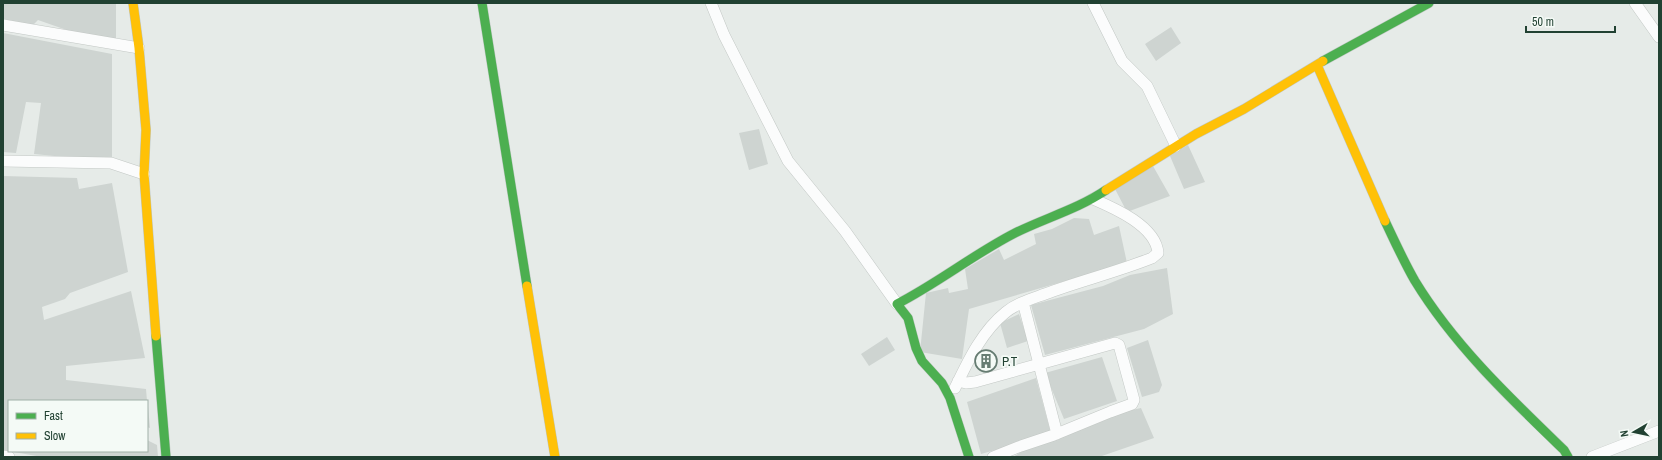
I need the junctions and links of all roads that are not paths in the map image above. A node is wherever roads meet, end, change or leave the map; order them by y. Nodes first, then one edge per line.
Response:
1 (133, 3) edge
2 (482, 3) edge
3 (711, 3) edge
4 (1093, 3) edge
5 (1429, 3) edge
6 (1635, 3) edge
7 (3, 25) edge
8 (1659, 37) edge
9 (139, 48) junction
10 (1317, 65) junction
11 (1176, 146) junction
12 (3, 161) edge
13 (144, 174) junction
14 (1093, 199) junction
15 (1023, 302) junction
16 (897, 304) junction
17 (1040, 364) junction
18 (958, 381) junction
19 (950, 398) junction
20 (1659, 431) edge
21 (1057, 434) junction
22 (3, 456) edge
23 (9, 457) edge
24 (166, 457) edge
25 (555, 457) edge
26 (969, 457) edge
27 (992, 457) edge
28 (1568, 457) edge
29 (1592, 457) edge

1 - 9 street
2 - 25 street
3 - 16 street
4 - 11 street
5 - 10 street
6 - 8 street
7 - 9 street
9 - 13 street
10 - 11 street
10 - 28 street
11 - 14 street
12 - 13 street
13 - 24 street
14 - 15 street
14 - 16 street
15 - 17 street
15 - 18 street
16 - 19 street
17 - 18 street
17 - 21 street
17 - 21 street
18 - 19 street
19 - 26 street
20 - 29 street
21 - 27 street
22 - 23 street

